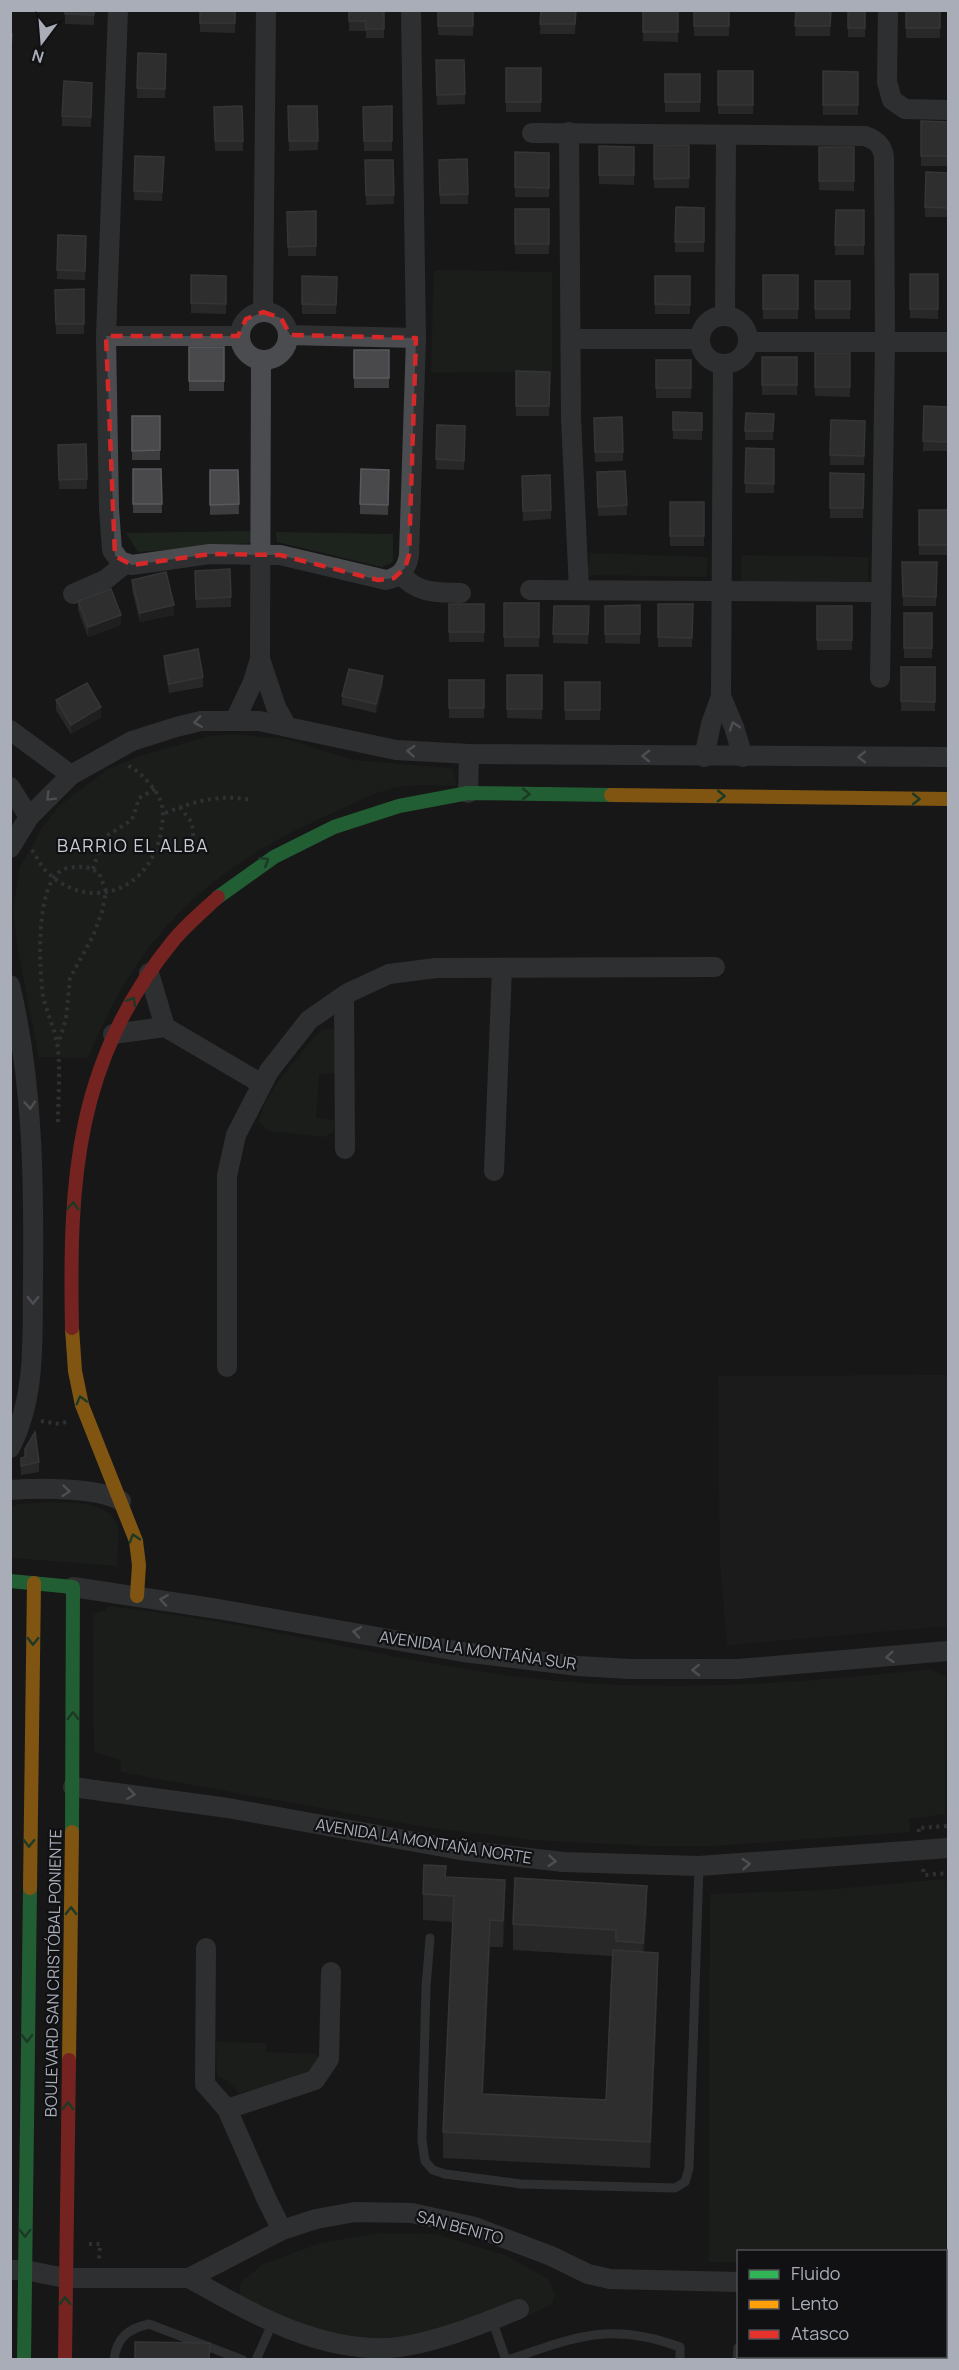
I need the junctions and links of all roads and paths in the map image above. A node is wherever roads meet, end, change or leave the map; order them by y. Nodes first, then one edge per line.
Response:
1 (118, 10) edge
2 (266, 10) edge
3 (411, 10) edge
4 (888, 10) edge
5 (948, 110) edge
6 (569, 132) junction
7 (532, 133) dead end
8 (726, 135) junction
9 (263, 312) junction
10 (725, 315) junction
11 (288, 335) junction
12 (106, 336) junction
13 (239, 336) junction
14 (416, 338) junction
15 (571, 339) junction
16 (699, 339) junction
17 (748, 342) junction
18 (885, 342) junction
19 (948, 342) edge
20 (261, 360) junction
21 (723, 364) junction
22 (261, 554) junction
23 (126, 564) junction
24 (401, 573) junction
25 (530, 590) dead end
26 (579, 590) junction
27 (722, 591) junction
28 (880, 592) junction
29 (461, 593) dead end
30 (73, 594) dead end
31 (261, 659) junction
32 (880, 678) dead end
33 (721, 696) junction
34 (234, 720) junction
35 (286, 725) junction
36 (10, 730) edge
37 (114, 749) junction
38 (469, 754) junction
39 (704, 757) junction
40 (743, 757) junction
41 (948, 757) edge
42 (70, 775) junction
43 (10, 787) edge
44 (155, 789) junction
45 (468, 793) junction
46 (948, 799) edge
47 (252, 800) dead end
48 (180, 807) junction
49 (165, 813) junction
50 (20, 832) edge
51 (195, 854) dead end
52 (93, 869) junction
53 (53, 877) junction
54 (106, 891) junction
55 (715, 967) dead end
56 (502, 968) junction
57 (149, 973) junction
58 (344, 996) junction
59 (12, 999) edge
60 (165, 1027) junction
61 (113, 1034) junction
62 (58, 1045) junction
63 (18, 1065) edge
64 (262, 1084) junction
65 (58, 1127) dead end
66 (345, 1149) dead end
67 (494, 1171) dead end
68 (227, 1367) dead end
69 (40, 1421) dead end
70 (69, 1421) dead end
71 (10, 1448) edge
72 (10, 1490) edge
73 (120, 1501) junction
74 (10, 1581) edge
75 (34, 1583) junction
76 (74, 1587) junction
77 (137, 1596) junction
78 (948, 1651) edge
79 (68, 1787) junction
80 (948, 1826) edge
81 (918, 1828) dead end
82 (948, 1848) edge
83 (699, 1866) junction
84 (948, 1873) edge
85 (924, 1875) dead end
86 (430, 1938) dead end
87 (206, 1948) dead end
88 (331, 1972) dead end
89 (227, 2109) junction
90 (67, 2171) junction
91 (26, 2172) junction
92 (282, 2230) junction
93 (18, 2270) edge
94 (65, 2278) junction
95 (189, 2278) junction
96 (737, 2282) edge
97 (519, 2309) dead end
98 (492, 2320) junction
99 (273, 2322) junction
100 (24, 2360) edge
101 (65, 2360) edge
102 (114, 2360) edge
103 (243, 2360) edge
104 (256, 2360) edge
105 (507, 2360) edge
106 (680, 2360) edge

1 - 12 street
2 - 9 street
3 - 14 street
4 - 5 street
6 - 7 street
6 - 8 street
6 - 15 street
8 - 10 street
8 - 18 street
9 - 11 street
9 - 13 street
10 - 16 street
10 - 17 street
11 - 14 street
11 - 20 street
12 - 13 street
12 - 23 street
13 - 20 street
14 - 24 street
15 - 16 street
15 - 26 street
16 - 21 street
17 - 18 street
17 - 21 street
18 - 19 street
18 - 28 street
20 - 22 street
21 - 27 street
22 - 23 street
22 - 24 street
22 - 31 street
23 - 30 street
24 - 29 street
25 - 26 street
26 - 27 street
27 - 28 street
27 - 33 street
28 - 32 street
31 - 34 street
31 - 35 street
33 - 39 street
40 -> 33 street
34 - 35 street
34 -> 37 street
38 -> 35 street
36 - 42 street
37 - 42 street
37 - 44 path
39 -> 38 street
38 - 45 street
39 - 40 street
41 -> 40 street
42 -> 50 street
43 - 50 street
44 - 49 path
44 - 52 path
45 -> 46 street
57 -> 45 street
47 - 48 path
48 - 49 path
48 - 51 path
49 - 54 path
50 - 53 path
52 - 53 path
52 - 54 path
53 - 54 path
53 - 62 path
54 - 62 path
55 - 56 street
56 - 58 street
56 - 67 street
57 - 60 street
61 -> 57 street
58 - 64 street
58 - 66 street
59 - 63 street
60 - 61 street
60 - 64 street
73 -> 61 street
62 - 65 path
63 -> 71 street
64 - 68 street
69 - 70 path
72 -> 73 street
77 -> 73 street
74 - 75 street, AVENIDA LA MONTAÑA SUR
75 - 76 street, AVENIDA LA MONTAÑA SUR
75 -> 91 street
76 - 77 street, AVENIDA LA MONTAÑA SUR
79 -> 76 street, BOULEVARD SAN CRISTÓBAL PONIENTE
78 -> 77 street, AVENIDA LA MONTAÑA SUR
79 -> 83 street, AVENIDA LA MONTAÑA NORTE
90 -> 79 street, BOULEVARD SAN CRISTÓBAL PONIENTE
80 - 81 path
83 -> 82 street, AVENIDA LA MONTAÑA NORTE
83 - 86 lane
84 - 85 path
87 - 89 street
88 - 89 street
89 - 92 street
90 - 91 street
90 - 94 street, BOULEVARD SAN CRISTÓBAL PONIENTE
91 -> 93 street
92 - 95 street, SAN BENITO
92 - 96 street, SAN BENITO
93 - 94 street, SAN BENITO
93 - 100 street
94 - 95 street, SAN BENITO
101 -> 94 street, BOULEVARD SAN CRISTÓBAL PONIENTE
95 - 99 street, SAN BENITO
97 - 98 street, SAN BENITO
98 - 99 street, SAN BENITO
98 - 105 lane
99 - 104 lane
102 - 103 lane
105 - 106 lane

